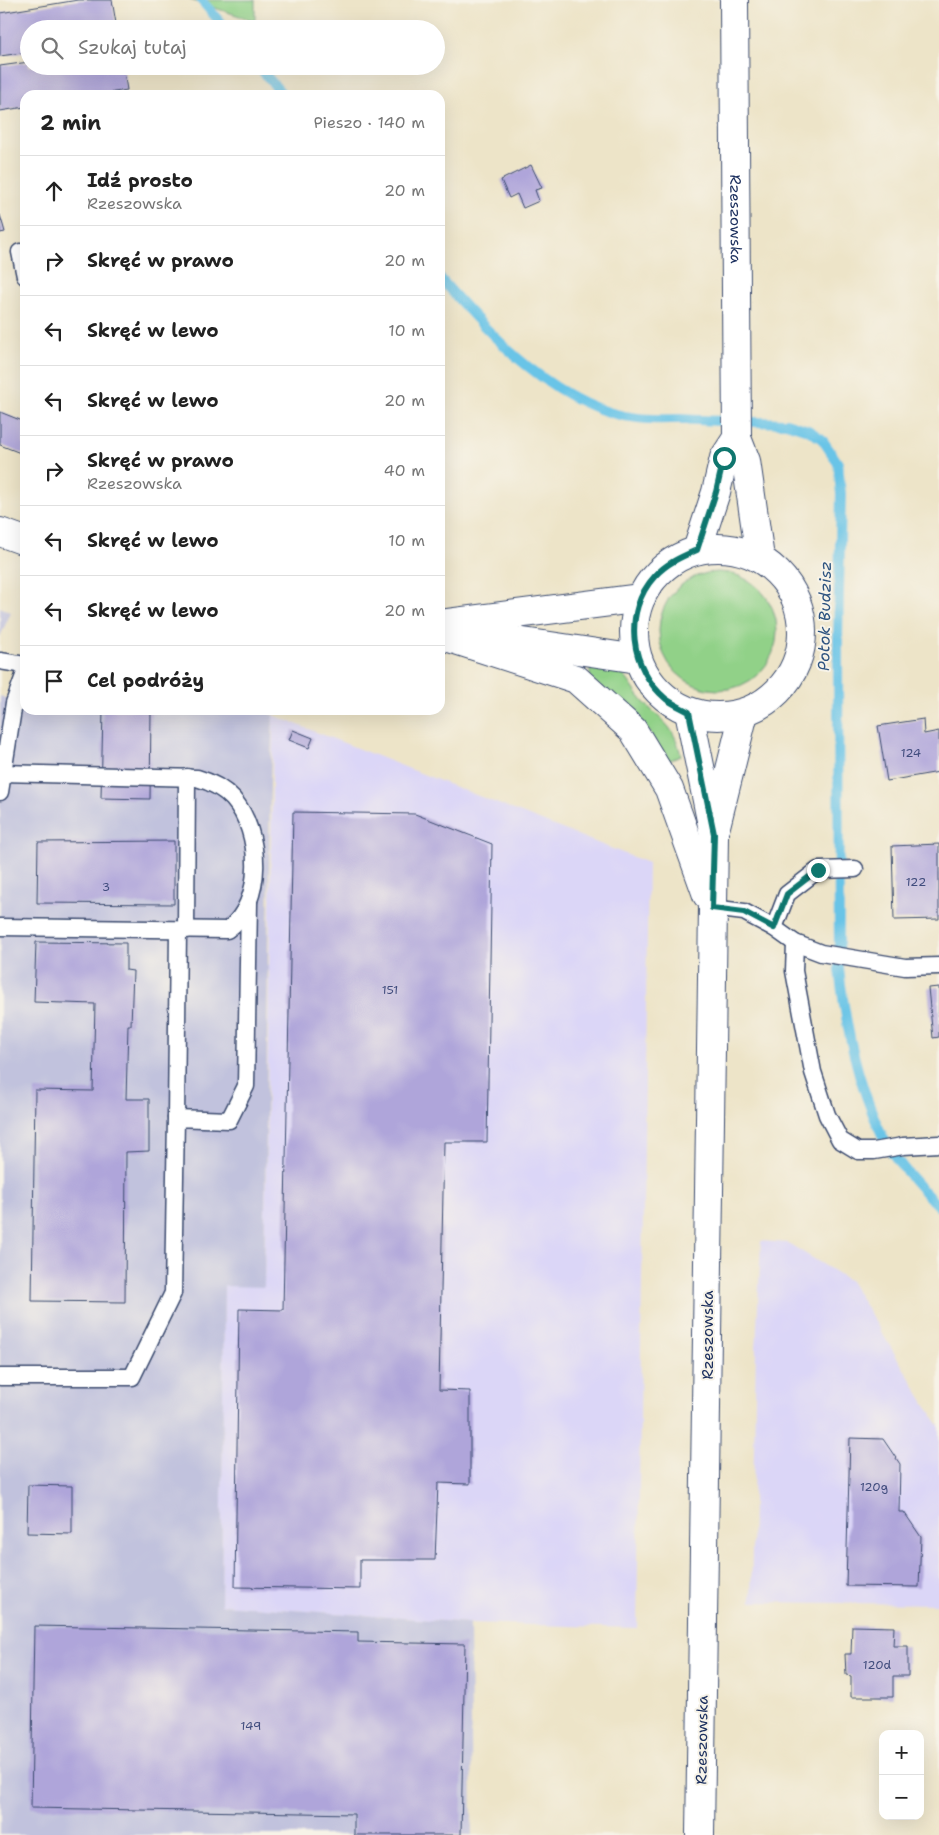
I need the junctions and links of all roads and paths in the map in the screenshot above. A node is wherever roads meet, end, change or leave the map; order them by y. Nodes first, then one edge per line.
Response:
1 (734, 0) edge
2 (737, 438) junction
3 (0, 532) edge
4 (20, 540) edge
5 (697, 550) junction
6 (760, 558) junction
7 (640, 598) junction
8 (445, 623) edge
9 (445, 632) edge
10 (445, 637) edge
11 (638, 659) junction
12 (0, 661) edge
13 (20, 664) edge
14 (20, 687) edge
15 (689, 712) junction
16 (744, 713) junction
17 (2, 773) junction
18 (187, 777) junction
19 (0, 792) edge
20 (714, 834) junction
21 (855, 870) dead end
22 (249, 902) junction
23 (712, 908) junction
24 (0, 926) edge
25 (774, 928) junction
26 (182, 930) junction
27 (795, 943) junction
28 (939, 966) edge
29 (176, 1118) junction
30 (939, 1144) edge
31 (0, 1377) edge
32 (700, 1835) edge

1 - 2 street, Rzeszowska
2 - 5 street
2 - 6 street, Rzeszowska
3 - 4 street
5 - 6 street
5 - 7 street
6 - 16 street
7 - 8 street
7 - 11 street
9 - 11 street
10 - 23 street
11 - 15 street
12 - 13 lane
14 - 17 lane
15 - 16 street
15 - 20 street, Rzeszowska
16 - 20 street, Rzeszowska
17 - 18 lane
17 - 19 lane
18 - 22 lane
18 - 26 lane
20 - 23 street, Rzeszowska
21 - 25 lane
22 - 26 lane
22 - 29 lane
23 - 25 lane
23 - 32 street, Rzeszowska
24 - 26 lane
25 - 27 lane
26 - 29 lane
27 - 28 lane
27 - 30 lane
29 - 31 lane

